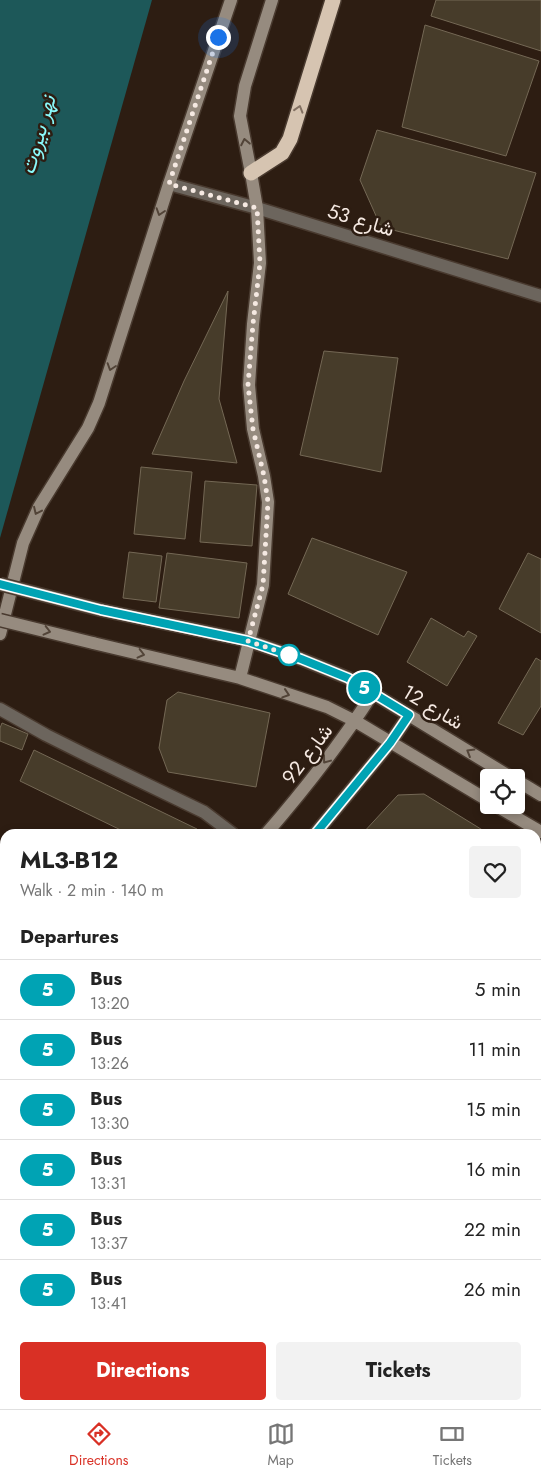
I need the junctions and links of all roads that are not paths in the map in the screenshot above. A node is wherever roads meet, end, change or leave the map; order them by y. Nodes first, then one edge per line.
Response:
1 (231, 0) edge
2 (272, 0) edge
3 (333, 0) edge
4 (251, 173) junction
5 (169, 184) junction
6 (257, 208) junction
7 (541, 296) edge
8 (0, 584) edge
9 (0, 620) edge
10 (0, 634) edge
11 (248, 641) junction
12 (240, 678) junction
13 (373, 693) junction
14 (0, 708) edge
15 (409, 715) junction
16 (355, 721) junction
17 (390, 743) junction
18 (497, 769) edge
19 (525, 785) edge
20 (541, 795) edge
21 (480, 796) edge
22 (510, 814) edge
23 (226, 829) edge
24 (270, 829) edge
25 (320, 829) edge
26 (536, 829) edge

1 - 5 main road
4 -> 2 main road
4 -> 3 highway
4 - 6 main road
5 - 6 street, شارع 53
5 -> 10 main road
6 - 7 street, شارع 53
6 - 11 main road
8 - 11 main road, شارع 12, bridge
9 -> 12 main road, bridge
11 - 12 main road
11 - 13 main road, شارع 12
12 -> 16 main road
13 - 15 main road, شارع 12
13 - 16 main road, شارع 92
14 - 23 street
15 - 17 main road
18 -> 15 main road, شارع 12
16 - 17 main road
16 -> 24 main road, شارع 92
17 - 21 main road
17 - 25 main road
19 - 20 main road
22 - 26 main road

